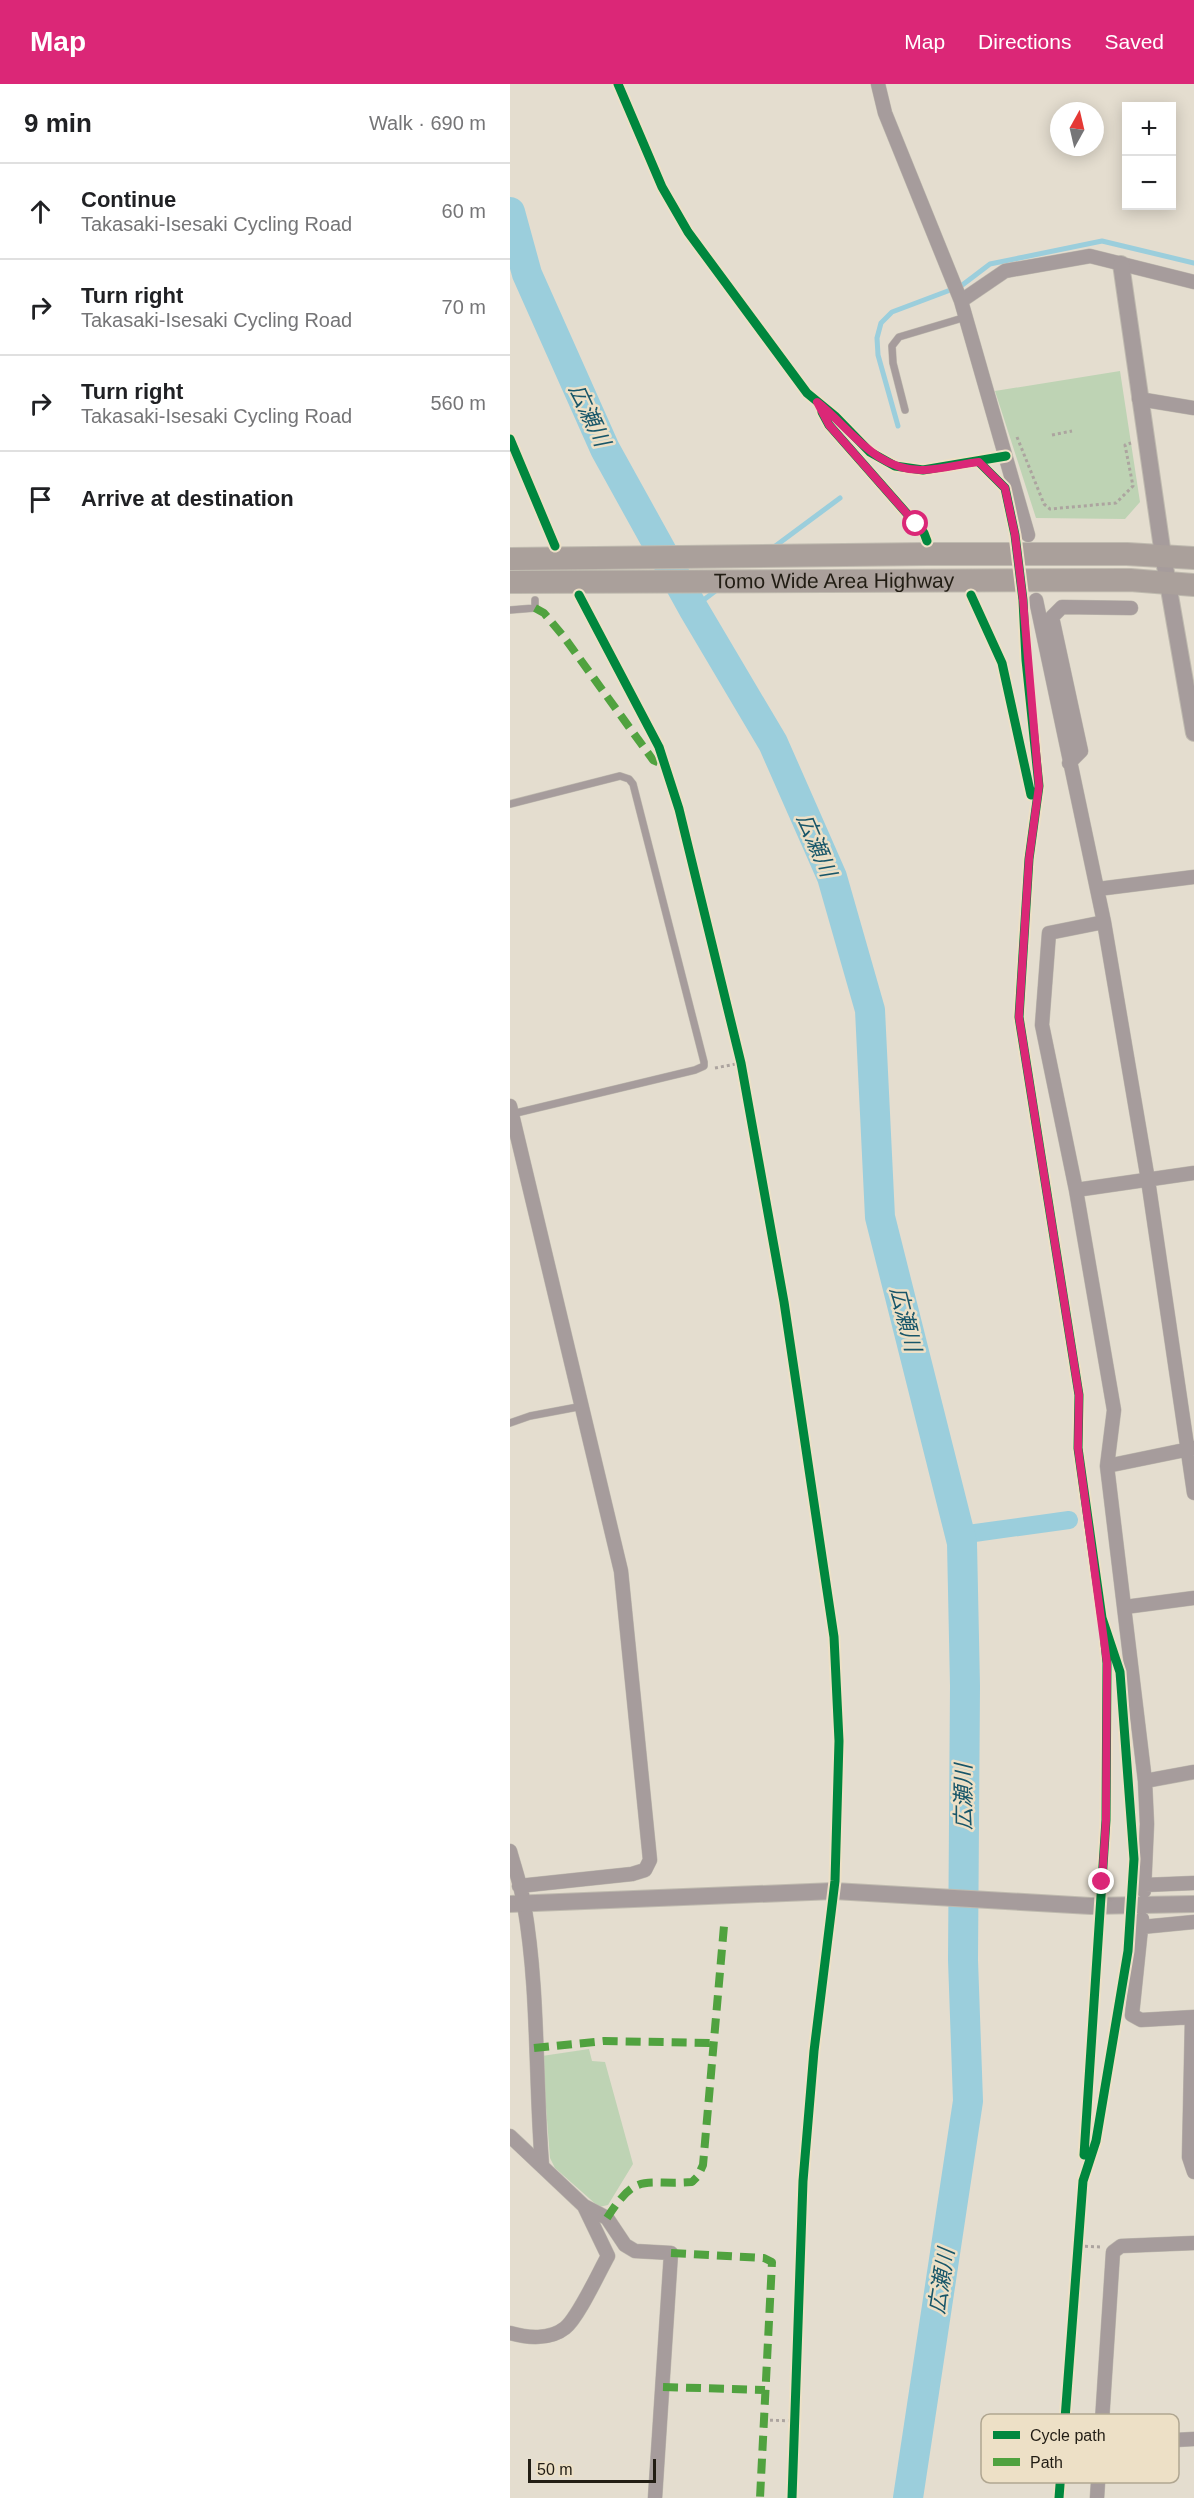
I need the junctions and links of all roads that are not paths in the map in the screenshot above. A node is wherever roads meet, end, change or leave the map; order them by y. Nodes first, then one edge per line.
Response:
1 (878, 84) edge
2 (1121, 264) junction
3 (1194, 282) edge
4 (958, 292) junction
5 (966, 317) junction
6 (1139, 399) junction
7 (1194, 408) edge
8 (905, 410) dead end
9 (1028, 535) dead end
10 (1163, 555) junction
11 (1194, 558) edge
12 (510, 559) edge
13 (510, 582) edge
14 (1168, 583) junction
15 (1194, 585) edge
16 (535, 600) dead end
17 (1036, 600) dead end
18 (1131, 608) dead end
19 (510, 610) edge
20 (1194, 733) edge
21 (1069, 763) junction
22 (510, 804) edge
23 (1194, 877) edge
24 (1098, 889) junction
25 (1104, 922) junction
26 (511, 1110) edge
27 (1194, 1173) edge
28 (1148, 1180) junction
29 (1076, 1190) junction
30 (584, 1406) junction
31 (510, 1423) edge
32 (1190, 1448) edge
33 (1107, 1466) junction
34 (1194, 1493) edge
35 (1194, 1598) edge
36 (1125, 1607) junction
37 (1194, 1773) edge
38 (1145, 1780) junction
39 (510, 1851) edge
40 (1194, 1883) edge
41 (519, 1886) junction
42 (517, 1903) edge
43 (1194, 1904) edge
44 (1194, 1922) edge
45 (1193, 2018) edge
46 (510, 2136) edge
47 (542, 2164) junction
48 (1194, 2172) edge
49 (584, 2206) junction
50 (1194, 2243) edge
51 (510, 2334) edge
52 (1103, 2414) edge
53 (1194, 2439) edge
54 (1179, 2440) edge
55 (1098, 2483) edge
56 (655, 2498) edge
57 (1097, 2498) edge

1 - 4 street
2 - 3 street
2 - 4 street
2 - 6 street
4 - 5 street
5 - 8 lane
5 - 9 street
6 - 7 street
6 - 10 street
10 - 11 highway, Tomo Wide Area Highway
10 - 12 highway, Tomo Wide Area Highway
10 - 14 street
13 - 14 highway, Tomo Wide Area Highway
14 - 15 highway, Tomo Wide Area Highway
14 - 20 street
16 - 19 lane
17 - 21 street
18 - 21 street
21 - 24 street
22 - 26 lane
23 - 24 street
24 - 25 street
25 - 28 street
25 - 29 street
26 - 30 street
27 - 28 street
28 - 29 street
28 - 32 street
29 - 33 street
30 - 31 lane
30 - 41 street
32 - 33 street
32 - 34 street
33 - 36 street
35 - 36 street
36 - 38 street
37 - 38 street
38 - 40 street
39 - 41 street
41 - 42 street
42 - 43 street
42 - 47 street
44 - 45 street
45 - 48 street
46 - 47 street
47 - 49 street
49 - 51 street
49 - 56 street
50 - 52 street
53 - 54 street
55 - 57 street

